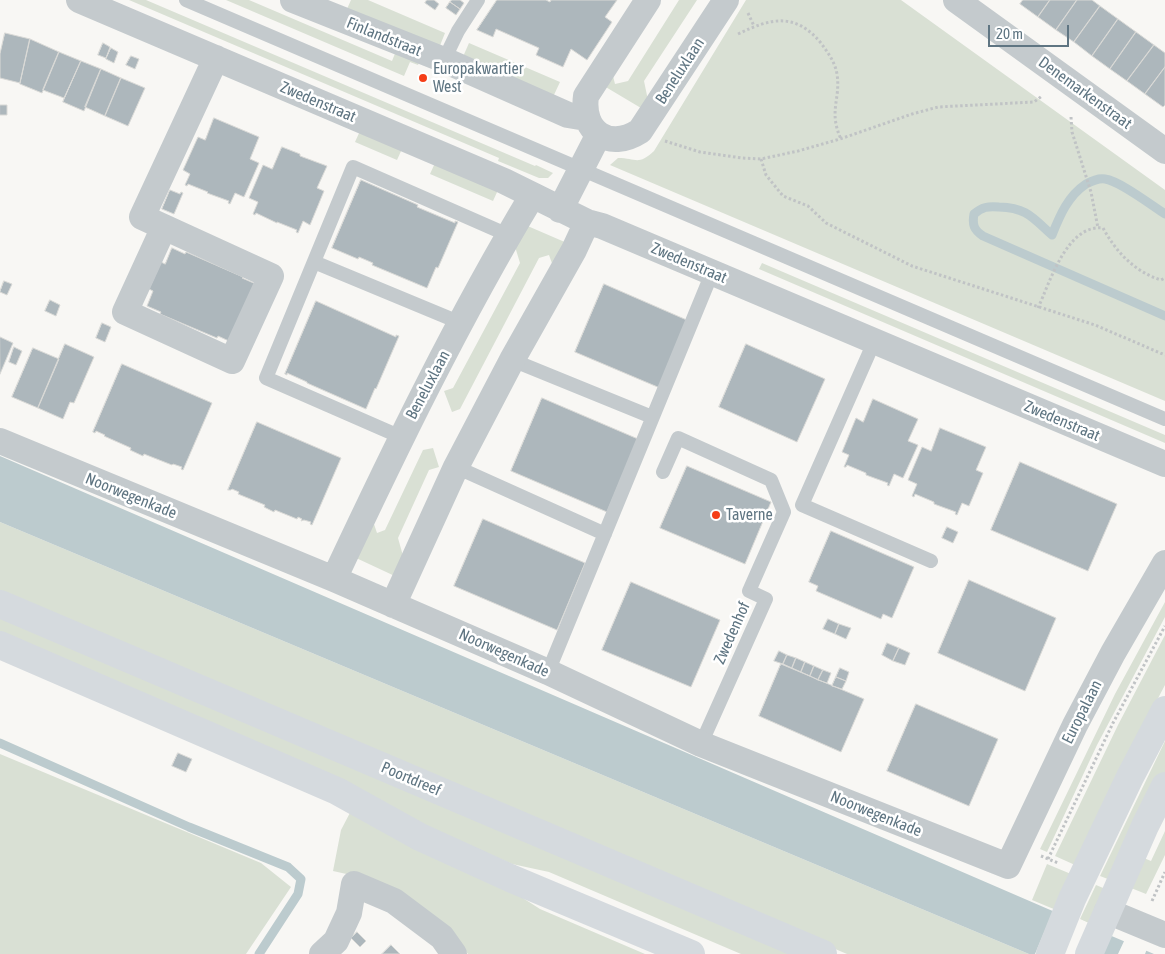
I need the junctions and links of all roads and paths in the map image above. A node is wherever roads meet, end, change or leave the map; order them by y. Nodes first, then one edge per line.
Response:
1 (78, 0) edge
2 (186, 0) edge
3 (478, 0) edge
4 (648, 0) edge
5 (726, 0) edge
6 (956, 0) edge
7 (302, 2) edge
8 (704, 34) junction
9 (216, 58) junction
10 (444, 60) junction
11 (1043, 96) dead end
12 (1071, 116) dead end
13 (593, 126) junction
14 (640, 131) junction
15 (842, 139) junction
16 (1165, 151) edge
17 (760, 158) junction
18 (580, 169) junction
19 (532, 196) junction
20 (560, 210) junction
21 (587, 222) junction
22 (164, 227) junction
23 (1098, 228) junction
24 (508, 235) junction
25 (314, 262) junction
26 (712, 273) junction
27 (1165, 278) edge
28 (1038, 308) junction
29 (461, 323) junction
30 (874, 342) junction
31 (1165, 355) edge
32 (512, 360) junction
33 (652, 417) junction
34 (1165, 419) edge
35 (401, 436) junction
36 (0, 441) edge
37 (1165, 464) edge
38 (456, 467) junction
39 (663, 472) dead end
40 (605, 534) junction
41 (931, 561) dead end
42 (1165, 563) edge
43 (334, 579) junction
44 (0, 604) edge
45 (393, 605) junction
46 (1165, 626) edge
47 (0, 645) edge
48 (548, 672) junction
49 (1165, 710) edge
50 (701, 744) junction
51 (1165, 786) edge
52 (1048, 859) dead end
53 (1008, 866) joint
54 (1104, 919) junction
55 (1165, 935) edge
56 (322, 954) edge
57 (454, 954) edge
58 (691, 954) edge
59 (823, 954) edge
60 (1050, 954) edge
61 (1089, 954) edge

1 - 9 street, Zwedenstraat
2 - 18 lane
3 - 10 lane
4 - 13 street
5 - 8 street, Beneluxlaan
6 - 16 street, Denemarkenstraat
7 - 10 street, Finlandstraat
8 - 14 street, Beneluxlaan
8 - 15 path
9 - 19 street, Zwedenstraat
9 - 22 street
10 - 13 street, Finlandstraat
11 - 15 path
12 - 23 path
13 - 14 street
13 - 18 street
14 - 17 path
15 - 17 path
17 - 28 path
18 - 20 street
18 - 34 lane
19 - 20 street, Zwedenstraat
19 - 24 street, Beneluxlaan
20 - 21 street, Zwedenstraat
21 - 26 street, Zwedenstraat
21 - 32 street
22 - 22 street
23 - 27 path
23 - 28 path
24 - 25 lane
24 - 29 street, Beneluxlaan
25 - 29 lane
25 - 35 lane
26 - 30 street, Zwedenstraat
26 - 33 lane
28 - 31 path
29 - 35 street, Beneluxlaan
30 - 37 street, Zwedenstraat
30 - 41 lane
32 - 33 lane
32 - 38 street
33 - 40 lane
35 - 43 street, Beneluxlaan
36 - 43 street, Noorwegenkade
38 - 40 lane
38 - 45 street
39 - 50 lane, Zwedenhof
40 - 48 lane
42 - 53 street, Europalaan
43 - 45 street, Noorwegenkade
44 - 59 main road, Poortdreef
45 - 48 street, Noorwegenkade
46 - 52 path
47 - 58 main road
48 - 50 street, Noorwegenkade
49 - 60 main road
50 - 53 street, Noorwegenkade
51 - 54 main road
54 - 55 street
54 - 61 main road
56 - 57 street

